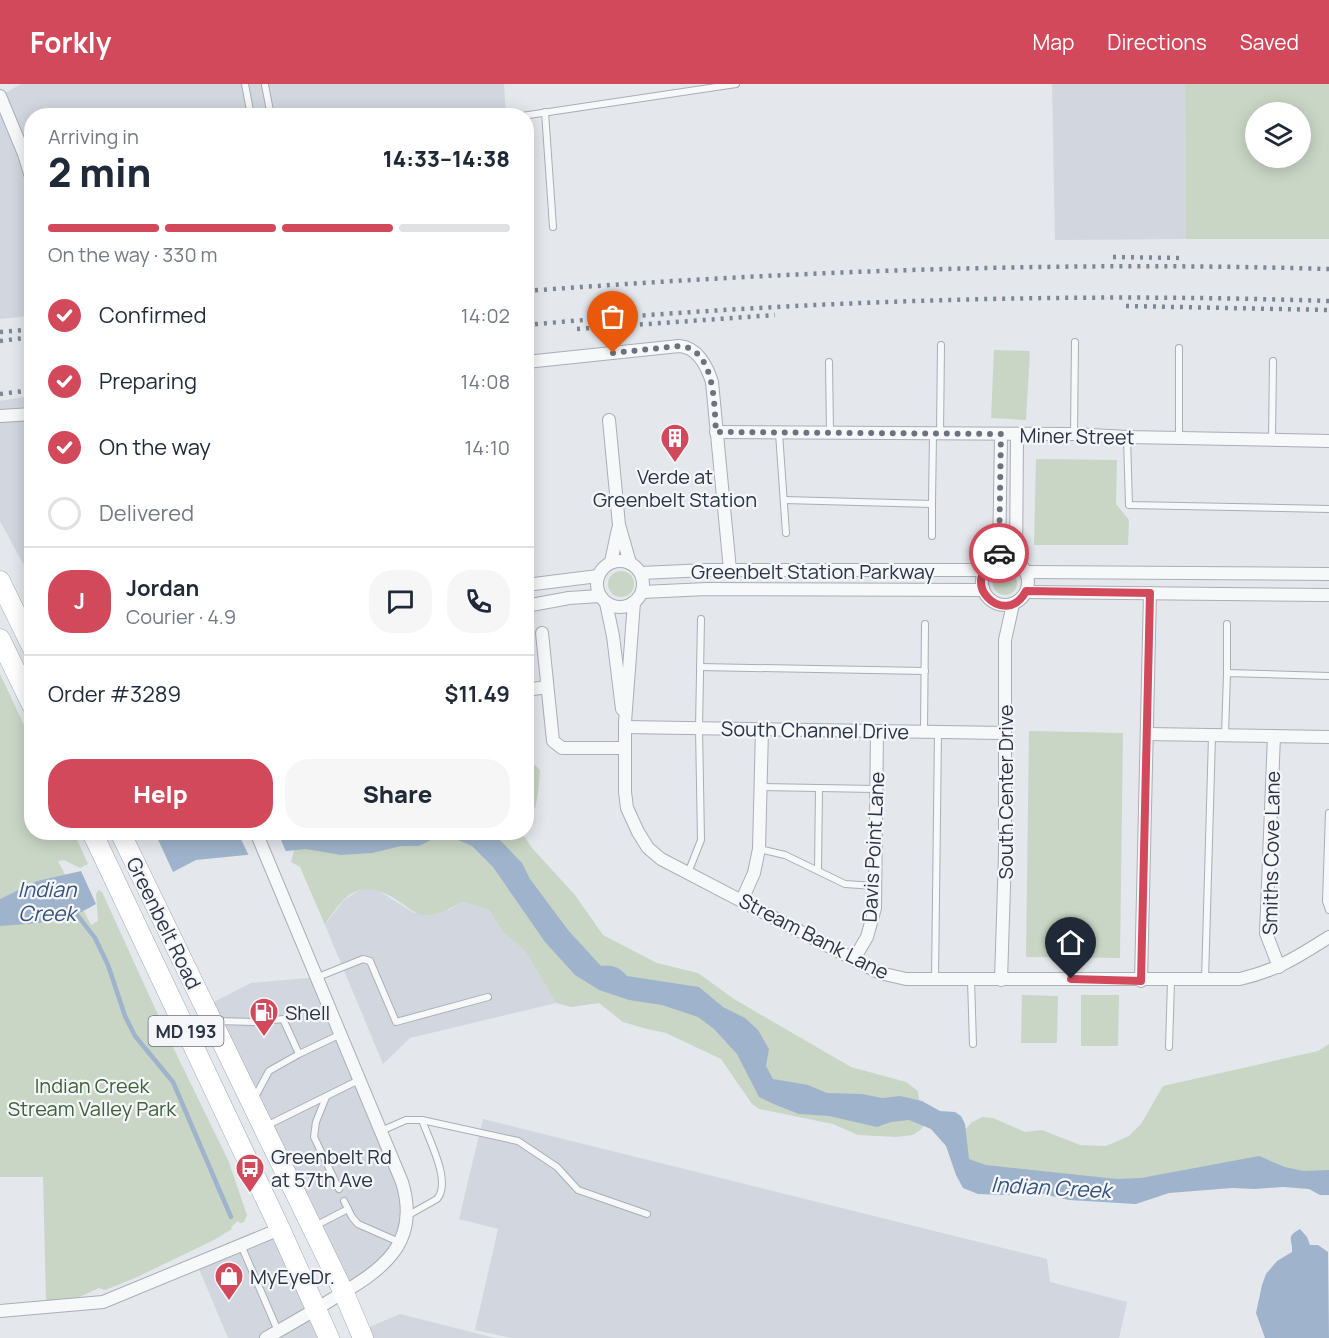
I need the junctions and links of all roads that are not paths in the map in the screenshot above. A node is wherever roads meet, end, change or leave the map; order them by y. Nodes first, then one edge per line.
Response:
1 (245, 84) edge
2 (671, 84) edge
3 (736, 84) edge
4 (265, 85) edge
5 (671, 93) junction
6 (1, 104) edge
7 (250, 108) edge
8 (269, 108) edge
9 (545, 112) junction
10 (534, 114) edge
11 (24, 154) edge
12 (553, 227) dead end
13 (1075, 342) dead end
14 (941, 345) dead end
15 (1179, 348) dead end
16 (534, 361) edge
17 (1273, 361) dead end
18 (829, 362) dead end
19 (24, 414) edge
20 (0, 416) edge
21 (609, 420) dead end
22 (716, 432) junction
23 (779, 433) junction
24 (830, 433) junction
25 (936, 434) junction
26 (1001, 434) junction
27 (1017, 434) junction
28 (1074, 434) junction
29 (1127, 437) junction
30 (1179, 438) junction
31 (1272, 440) junction
32 (1329, 441) edge
33 (784, 500) junction
34 (932, 504) junction
35 (1329, 509) edge
36 (619, 525) junction
37 (786, 532) dead end
38 (932, 536) dead end
39 (999, 560) junction
40 (611, 562) junction
41 (1016, 562) junction
42 (630, 563) junction
43 (730, 570) junction
44 (985, 570) junction
45 (1026, 572) junction
46 (641, 573) junction
47 (1329, 574) edge
48 (598, 576) junction
49 (0, 581) edge
50 (534, 584) edge
51 (982, 590) junction
52 (1026, 591) junction
53 (642, 592) junction
54 (1150, 593) junction
55 (1329, 595) edge
56 (603, 599) junction
57 (634, 602) junction
58 (1013, 604) junction
59 (534, 605) edge
60 (701, 619) dead end
61 (925, 624) dead end
62 (1227, 624) dead end
63 (24, 630) edge
64 (542, 633) dead end
65 (0, 639) edge
66 (700, 667) junction
67 (925, 671) junction
68 (1227, 673) junction
69 (1329, 676) edge
70 (547, 687) junction
71 (24, 688) edge
72 (534, 689) edge
73 (625, 725) junction
74 (699, 728) junction
75 (762, 729) junction
76 (877, 731) junction
77 (924, 731) junction
78 (938, 731) junction
79 (1005, 733) junction
80 (1146, 734) junction
81 (1212, 735) junction
82 (1225, 735) junction
83 (1274, 736) junction
84 (1329, 737) edge
85 (624, 748) junction
86 (760, 787) junction
87 (819, 788) junction
88 (877, 789) junction
89 (1329, 813) edge
90 (96, 840) edge
91 (124, 840) edge
92 (260, 840) edge
93 (759, 849) junction
94 (818, 870) junction
95 (688, 873) junction
96 (875, 886) junction
97 (742, 900) junction
98 (1329, 910) edge
99 (1329, 937) edge
100 (854, 959) junction
101 (1279, 968) junction
102 (318, 977) junction
103 (935, 980) junction
104 (971, 980) junction
105 (1205, 980) junction
106 (1001, 981) junction
107 (1141, 981) junction
108 (1172, 981) junction
109 (488, 997) dead end
110 (210, 1020) junction
111 (341, 1034) junction
112 (973, 1044) dead end
113 (1170, 1047) dead end
114 (299, 1054) junction
115 (360, 1080) junction
116 (327, 1096) junction
117 (252, 1104) junction
118 (422, 1120) junction
119 (263, 1128) junction
120 (381, 1131) junction
121 (339, 1189) dead end
122 (344, 1201) dead end
123 (348, 1209) junction
124 (647, 1214) dead end
125 (406, 1217) junction
126 (311, 1227) junction
127 (280, 1229) junction
128 (399, 1242) junction
129 (241, 1245) junction
130 (344, 1293) junction
131 (316, 1309) junction
132 (0, 1311) edge
133 (278, 1331) junction
134 (266, 1338) edge
135 (329, 1338) edge
136 (363, 1338) edge

1 - 7 lane
2 - 5 lane
3 - 5 lane
4 - 8 lane
5 - 9 lane
6 - 11 street
9 - 10 lane
9 - 12 lane
13 - 28 lane
14 - 25 lane
15 - 30 lane
16 - 22 street
17 - 31 lane
18 - 24 lane
19 - 20 street
21 - 36 street
22 - 23 street, Miner Street
22 - 43 street
23 - 24 street, Miner Street
23 - 33 lane
24 - 25 street, Miner Street
25 - 26 street, Miner Street
25 - 34 lane
26 - 27 street, Miner Street
26 - 39 street
27 - 28 street, Miner Street
27 - 41 street
28 - 29 street, Miner Street
29 - 30 street, Miner Street
29 - 35 lane
30 - 31 street, Miner Street
31 - 32 street, Miner Street
33 - 34 lane
33 - 37 lane
34 - 38 lane
36 - 40 street
36 - 42 street
39 - 41 street
39 - 44 street
40 - 42 street
40 - 48 street
41 - 45 street
42 - 46 street
43 - 44 street, Greenbelt Station Parkway
43 - 46 street, Greenbelt Station Parkway
44 - 51 street
45 - 47 street
45 - 52 street
46 - 53 street
48 - 50 street
48 - 56 street
49 - 63 main road
51 - 53 street, Greenbelt Station Parkway
51 - 58 street
52 - 54 street
52 - 58 street
53 - 57 street
54 - 55 street
54 - 80 street
56 - 57 street
56 - 59 street
56 - 73 street, Stream Bank Lane
57 - 73 street, Stream Bank Lane
58 - 79 street, South Center Drive
60 - 66 lane
61 - 67 lane
62 - 68 lane
64 - 70 street
65 - 71 main road
66 - 67 lane
66 - 74 lane
67 - 77 lane
68 - 69 lane
68 - 82 lane
70 - 72 street
70 - 85 street
73 - 74 street, South Channel Drive
73 - 85 street, Stream Bank Lane
74 - 75 street, South Channel Drive
74 - 95 lane
75 - 76 street, South Channel Drive
75 - 86 street
76 - 77 street, South Channel Drive
76 - 88 street, Davis Point Lane
77 - 78 street, South Channel Drive
78 - 79 street, South Channel Drive
78 - 103 lane
79 - 106 street, South Center Drive
80 - 81 street
80 - 107 street
81 - 82 street
81 - 105 lane
82 - 83 street
83 - 84 street
83 - 101 street, Smiths Cove Lane
85 - 95 street, Stream Bank Lane
86 - 87 lane
86 - 93 street
87 - 88 lane
87 - 94 lane
88 - 96 street, Davis Point Lane
89 - 98 lane
90 - 127 main road, Greenbelt Road / MD 193
91 - 110 main road, Greenbelt Road / MD 193
92 - 102 street
93 - 94 lane
93 - 97 street
94 - 96 lane
95 - 97 street, Stream Bank Lane
96 - 100 street, Davis Point Lane
97 - 100 street, Stream Bank Lane
99 - 101 street, Stream Bank Lane
100 - 103 street, Stream Bank Lane
101 - 105 street, Stream Bank Lane
102 - 109 lane
102 - 111 street
103 - 104 street, Stream Bank Lane
104 - 106 street, Stream Bank Lane
104 - 112 lane
105 - 108 street, Stream Bank Lane
106 - 107 street, Stream Bank Lane
107 - 108 street, Stream Bank Lane
108 - 113 lane
110 - 114 lane
110 - 117 main road, Greenbelt Road / MD 193
111 - 114 lane
111 - 115 street
114 - 117 lane
115 - 116 lane
115 - 120 street
116 - 119 lane
116 - 121 lane
117 - 119 main road, Greenbelt Road / MD 193
118 - 120 lane
118 - 124 lane
118 - 125 lane
119 - 126 main road, Greenbelt Road / MD 193
120 - 125 street
122 - 123 lane
123 - 126 lane
123 - 128 lane
125 - 128 street
126 - 130 main road, Greenbelt Road / MD 193
127 - 129 street
127 - 131 main road, Greenbelt Road / MD 193
128 - 130 street
129 - 132 street
129 - 133 lane
130 - 131 street
130 - 136 main road, Greenbelt Road / MD 193
131 - 133 street
131 - 135 main road, Greenbelt Road / MD 193
133 - 134 street

